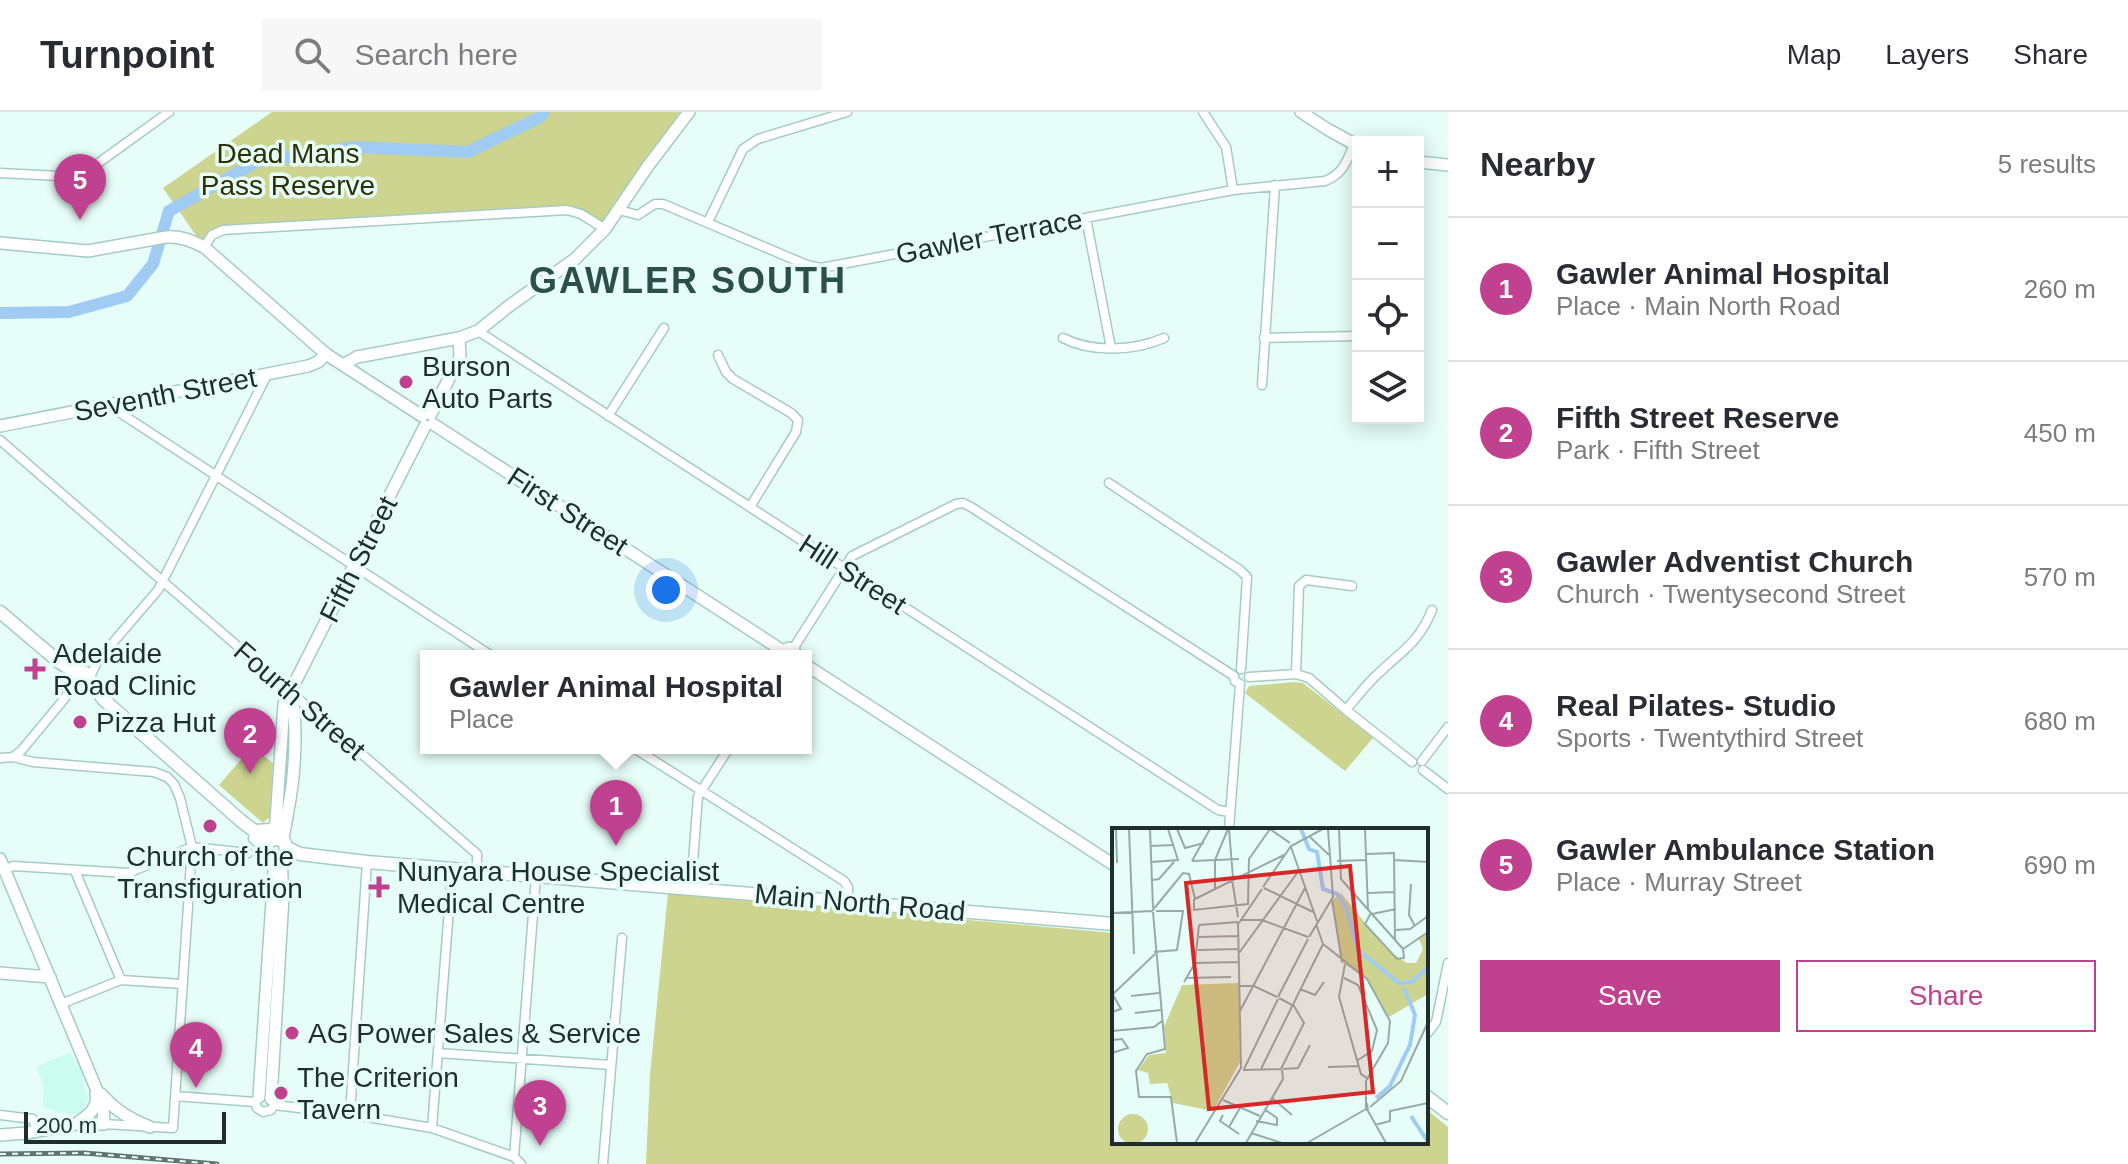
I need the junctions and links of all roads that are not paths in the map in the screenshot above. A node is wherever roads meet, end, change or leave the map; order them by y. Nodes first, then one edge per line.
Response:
1 (169, 112) edge
2 (689, 112) edge
3 (847, 112) edge
4 (1203, 112) edge
5 (1301, 112) edge
6 (1352, 143) edge
7 (1352, 153) edge
8 (1424, 163) edge
9 (1448, 165) edge
10 (0, 173) edge
11 (1275, 185) junction
12 (1233, 190) junction
13 (619, 210) junction
14 (1086, 218) junction
15 (708, 222) junction
16 (605, 229) junction
17 (0, 243) edge
18 (204, 247) junction
19 (664, 328) dead end
20 (478, 331) junction
21 (1352, 336) edge
22 (459, 338) junction
23 (1063, 338) dead end
24 (1164, 338) dead end
25 (1264, 338) junction
26 (1111, 348) junction
27 (326, 354) junction
28 (718, 355) dead end
29 (343, 365) junction
30 (268, 373) junction
31 (1262, 385) dead end
32 (107, 405) junction
33 (608, 416) junction
34 (428, 420) junction
35 (0, 426) edge
36 (0, 440) edge
37 (215, 476) junction
38 (1109, 483) dead end
39 (750, 507) junction
40 (355, 566) junction
41 (843, 568) junction
42 (163, 581) junction
43 (1352, 586) dead end
44 (1432, 610) dead end
45 (0, 612) edge
46 (483, 650) edge
47 (783, 650) edge
48 (790, 650) edge
49 (812, 669) edge
50 (1296, 674) junction
51 (1238, 676) junction
52 (81, 681) junction
53 (291, 691) junction
54 (1346, 710) junction
55 (1448, 727) edge
56 (643, 754) edge
57 (725, 754) edge
58 (13, 757) junction
59 (0, 758) edge
60 (1419, 764) junction
61 (1448, 789) edge
62 (701, 792) junction
63 (1230, 812) junction
64 (240, 820) junction
65 (1229, 828) edge
66 (277, 846) junction
67 (192, 847) junction
68 (248, 853) dead end
69 (1, 862) edge
70 (367, 862) junction
71 (1112, 864) edge
72 (452, 870) junction
73 (75, 871) junction
74 (477, 872) junction
75 (536, 876) junction
76 (691, 888) junction
77 (848, 901) junction
78 (1112, 924) edge
79 (622, 938) dead end
80 (1448, 963) edge
81 (0, 973) edge
82 (50, 977) junction
83 (121, 980) junction
84 (182, 984) junction
85 (61, 1004) junction
86 (1428, 1032) edge
87 (438, 1053) junction
88 (521, 1059) junction
89 (611, 1065) junction
90 (96, 1088) junction
91 (175, 1096) junction
92 (1428, 1097) edge
93 (265, 1101) junction
94 (350, 1114) junction
95 (1448, 1114) edge
96 (0, 1115) edge
97 (76, 1124) junction
98 (104, 1124) junction
99 (150, 1127) junction
100 (432, 1128) junction
101 (37, 1131) junction
102 (0, 1135) edge
103 (514, 1157) junction
104 (521, 1164) edge
105 (603, 1164) edge

1 - 10 street
2 - 13 street
3 - 15 street
4 - 12 street
5 - 6 street
7 - 11 street, Gawler Terrace
8 - 9 street
11 - 12 street, Gawler Terrace
11 - 25 street
12 - 14 street, Gawler Terrace
13 - 15 street, Gawler Terrace
13 - 16 street
14 - 15 street, Gawler Terrace
14 - 26 street
16 - 18 street
16 - 20 street
17 - 18 street
18 - 27 street, First Street
19 - 33 street
20 - 22 street
20 - 33 street, Hill Street
21 - 25 street
22 - 29 street
22 - 34 street, Fifth Street
23 - 26 street
24 - 26 street
25 - 31 street
27 - 29 street, First Street
27 - 30 street, Seventh Street
28 - 39 street
29 - 34 street, First Street
30 - 32 street, Seventh Street
30 - 37 street
32 - 35 street, Seventh Street
32 - 37 street
33 - 39 street, Hill Street
34 - 40 street, Fifth Street
34 - 47 street, First Street
36 - 42 street, Fourth Street
37 - 40 street
37 - 42 street
38 - 51 street
39 - 41 street, Hill Street
40 - 46 street
40 - 53 street, Fifth Street
41 - 48 street
41 - 51 street
41 - 63 street, Hill Street
42 - 52 street
42 - 53 street, Fourth Street
43 - 50 street
44 - 54 street
45 - 52 main road
49 - 71 street
50 - 51 street
50 - 54 street
51 - 63 street
52 - 58 street
52 - 64 main road
53 - 66 street
53 - 74 street, Fourth Street
54 - 60 street
55 - 60 street
56 - 62 street
57 - 62 street
58 - 59 street
58 - 67 street
60 - 61 street
62 - 76 street
62 - 77 street
63 - 65 street
64 - 66 main road
64 - 66 main road, Main North Road
66 - 70 main road, Main North Road
66 - 93 street
67 - 68 street
67 - 73 street
67 - 84 street
69 - 73 street
69 - 82 street
70 - 72 main road, Main North Road
70 - 94 street
72 - 74 main road, Main North Road
72 - 87 street
73 - 83 street
74 - 75 main road, Main North Road
75 - 76 main road, Main North Road
75 - 88 street
76 - 77 main road, Main North Road
77 - 78 main road, Main North Road
79 - 89 street
80 - 86 street
81 - 82 street
82 - 85 street
83 - 84 street
83 - 85 street
84 - 91 street
85 - 90 street
87 - 88 street
87 - 100 street
88 - 89 street
88 - 103 street
89 - 105 street
90 - 97 street
90 - 98 street
90 - 99 street
91 - 93 street
91 - 99 street
92 - 95 main road
93 - 94 street
94 - 100 street
96 - 101 street
97 - 98 street
97 - 101 street
98 - 99 street
100 - 103 street
101 - 102 street
103 - 104 street

